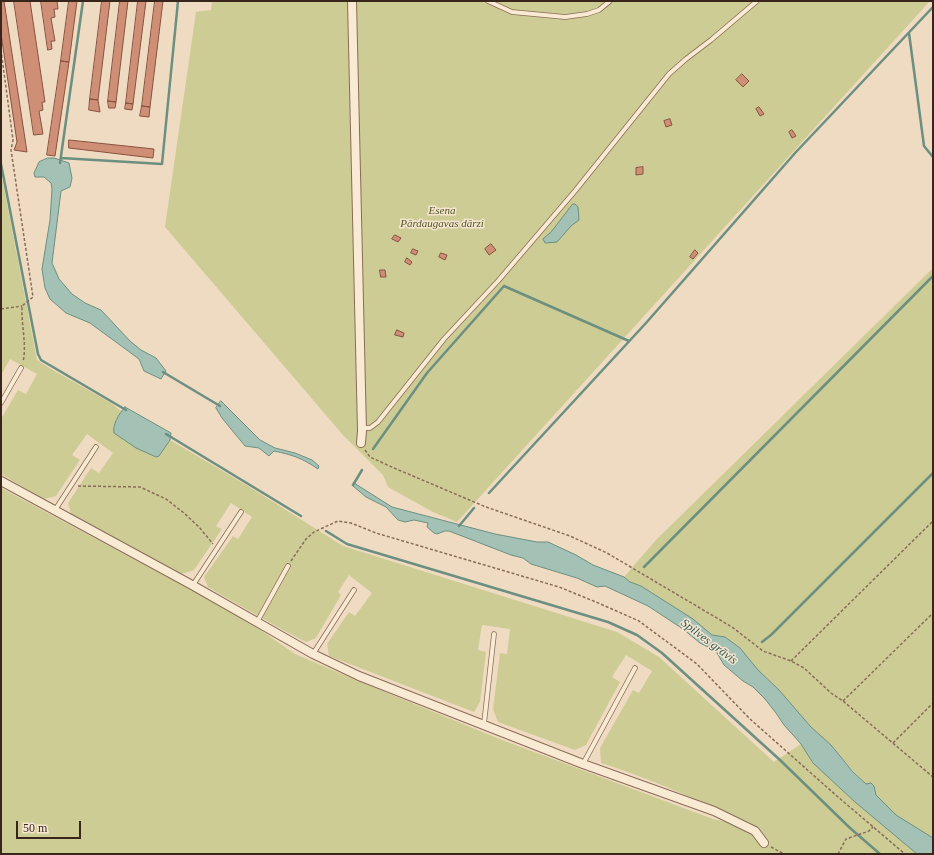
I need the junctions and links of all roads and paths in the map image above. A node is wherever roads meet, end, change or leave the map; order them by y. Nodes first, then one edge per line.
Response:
1 (352, 1) edge
2 (488, 1) edge
3 (610, 1) edge
4 (757, 1) edge
5 (1, 50) edge
6 (22, 306) junction
7 (1, 309) edge
8 (21, 368) joint
9 (1, 403) edge
10 (362, 424) junction
11 (361, 443) joint
12 (96, 447) dead end
13 (1, 481) edge
14 (70, 487) junction
15 (55, 510) junction
16 (241, 512) dead end
17 (933, 521) edge
18 (217, 548) junction
19 (288, 566) joint
20 (192, 585) junction
21 (354, 590) dead end
22 (933, 613) edge
23 (257, 622) junction
24 (494, 634) dead end
25 (313, 654) junction
26 (791, 661) junction
27 (635, 668) dead end
28 (843, 701) junction
29 (933, 703) edge
30 (484, 724) junction
31 (893, 743) junction
32 (583, 764) junction
33 (933, 777) edge
34 (873, 827) junction
35 (764, 843) joint
36 (784, 854) edge
37 (838, 854) edge
38 (905, 854) edge

1 - 10 street
2 - 3 lane
4 - 10 lane
5 - 6 path
6 - 7 path
6 - 8 path
8 - 9 lane
10 - 11 street
11 - 26 path
12 - 14 lane
13 - 15 street
14 - 15 lane
14 - 18 path
15 - 20 street
16 - 18 lane
17 - 26 path
18 - 20 lane
19 - 23 lane
19 - 34 path
20 - 23 street
21 - 25 lane
22 - 28 path
23 - 25 street
24 - 30 lane
25 - 30 street
26 - 28 path
27 - 32 lane
28 - 31 path
29 - 31 path
30 - 32 street
31 - 33 path
32 - 35 street
34 - 37 path
34 - 38 path
35 - 36 path

